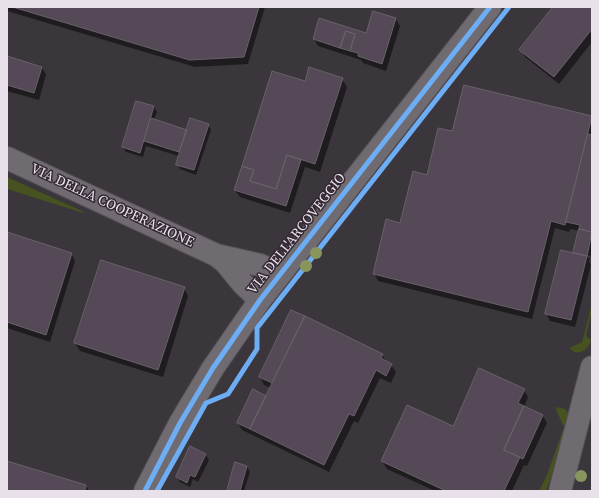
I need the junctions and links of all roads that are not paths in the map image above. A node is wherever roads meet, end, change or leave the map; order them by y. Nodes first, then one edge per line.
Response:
1 (490, 7) edge
2 (7, 158) edge
3 (216, 255) junction
4 (280, 274) junction
5 (260, 300) junction
6 (592, 367) edge
7 (145, 491) edge
8 (560, 491) edge

1 - 4 street, VIA DELL'ARCOVEGGIO
2 - 3 street, VIA DELLA COOPERAZIONE
3 - 4 street, VIA DELLA COOPERAZIONE
3 - 5 street, VIA DELLA COOPERAZIONE
4 - 5 street, VIA DELL'ARCOVEGGIO
5 - 7 street, VIA DELL'ARCOVEGGIO
6 - 8 street

